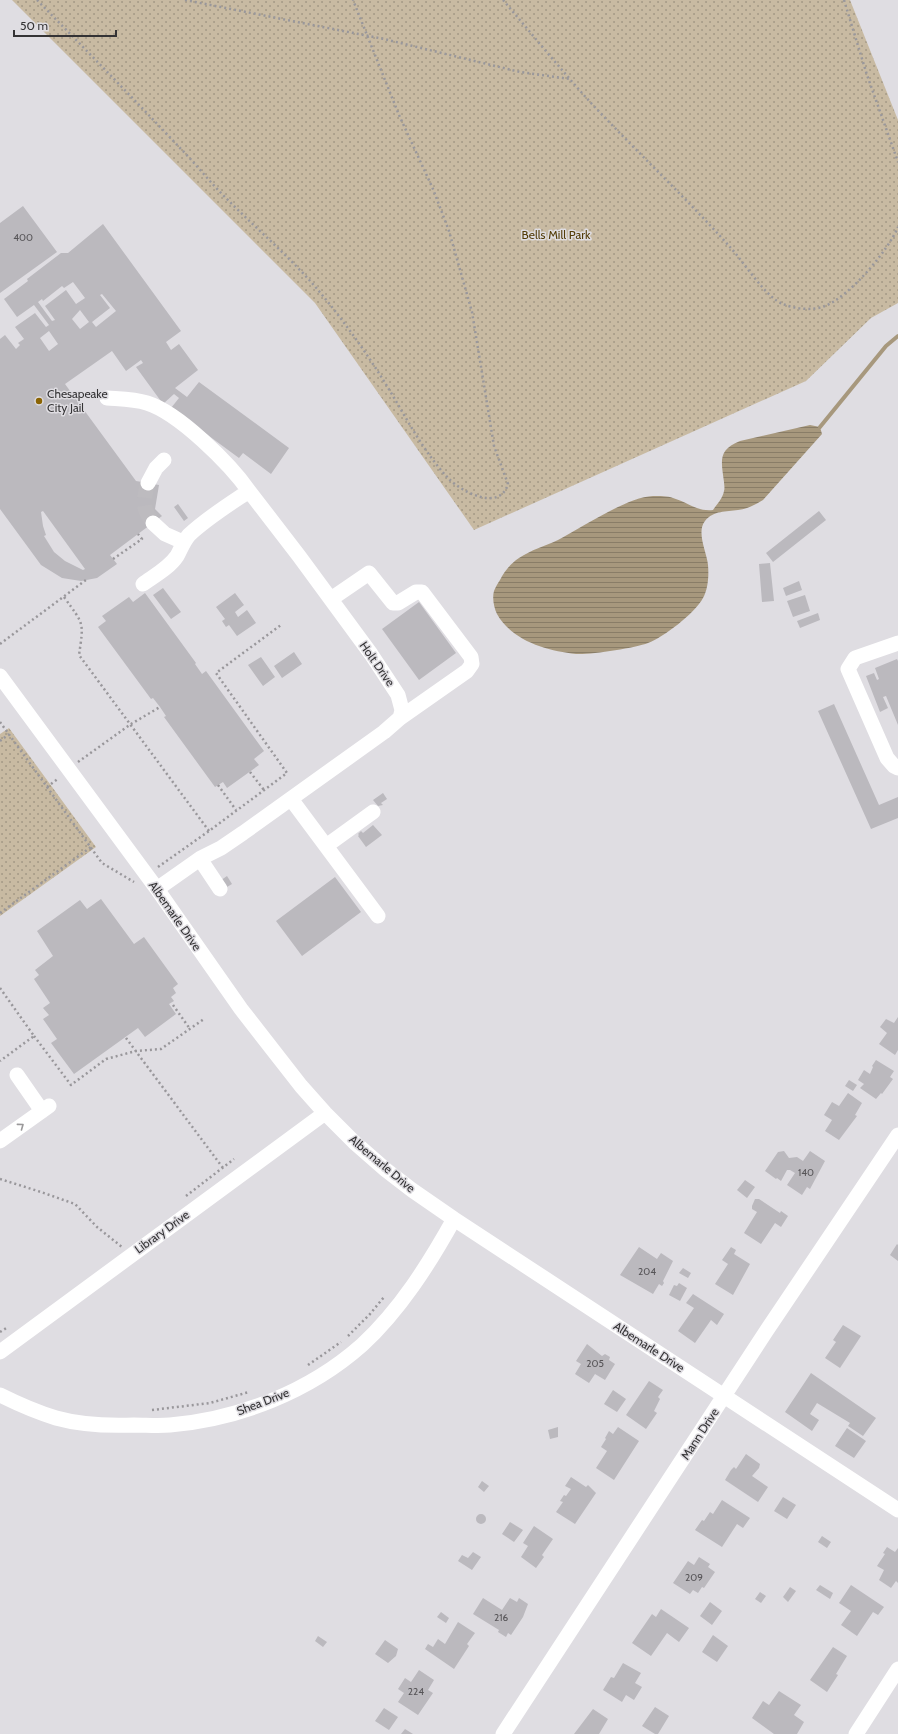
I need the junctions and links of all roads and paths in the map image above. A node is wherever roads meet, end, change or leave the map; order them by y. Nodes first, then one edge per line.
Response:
1 (37, 0) edge
2 (185, 0) edge
3 (353, 0) edge
4 (503, 0) edge
5 (844, 0) edge
6 (367, 36) junction
7 (570, 79) junction
8 (898, 162) edge
9 (898, 227) edge
10 (107, 398) dead end
11 (164, 460) dead end
12 (148, 483) tunnel mouth
13 (249, 491) junction
14 (153, 523) tunnel mouth
15 (138, 534) dead end
16 (183, 542) junction
17 (113, 560) dead end
18 (86, 580) dead end
19 (143, 584) dead end
20 (64, 597) junction
21 (331, 599) junction
22 (281, 625) dead end
23 (0, 644) edge
24 (898, 644) edge
25 (0, 676) edge
26 (160, 708) dead end
27 (400, 718) junction
28 (0, 722) edge
29 (130, 724) junction
30 (9, 734) junction
31 (0, 741) edge
32 (898, 768) edge
33 (68, 770) junction
34 (250, 772) dead end
35 (218, 785) dead end
36 (47, 787) junction
37 (264, 790) junction
38 (291, 799) junction
39 (236, 810) junction
40 (373, 812) dead end
41 (209, 831) junction
42 (326, 846) junction
43 (90, 847) junction
44 (200, 859) junction
45 (146, 875) junction
46 (157, 889) junction
47 (220, 889) dead end
48 (0, 913) edge
49 (378, 916) dead end
50 (0, 988) edge
51 (173, 1005) dead end
52 (204, 1019) dead end
53 (190, 1029) junction
54 (34, 1036) junction
55 (126, 1038) dead end
56 (136, 1051) junction
57 (0, 1061) edge
58 (17, 1075) dead end
59 (325, 1112) junction
60 (898, 1135) edge
61 (0, 1141) edge
62 (223, 1168) dead end
63 (0, 1179) edge
64 (454, 1218) junction
65 (131, 1256) junction
66 (384, 1297) dead end
67 (0, 1352) edge
68 (307, 1366) dead end
69 (256, 1391) dead end
70 (0, 1395) edge
71 (724, 1397) junction
72 (150, 1410) dead end
73 (898, 1510) edge
74 (898, 1669) edge
75 (502, 1734) edge
76 (856, 1734) edge

1 - 6 path
2 - 6 path
3 - 6 path
4 - 7 path
5 - 8 path
6 - 7 path
7 - 9 path
10 - 13 street, Holt Drive
11 - 12 street
13 - 16 street
13 - 21 street, Holt Drive
14 - 16 street
15 - 17 path
16 - 19 street
18 - 20 path
20 - 23 path
20 - 29 path
21 - 27 street, Holt Drive
21 - 27 street
22 - 37 path
24 - 32 street
25 - 33 street, Albemarle Drive
26 - 29 path
27 - 38 street
28 - 30 path
29 - 33 path
29 - 41 path
30 - 31 path
30 - 36 path
33 - 36 path
33 - 45 street, Albemarle Drive
34 - 37 path
35 - 39 path
36 - 43 path
37 - 39 path
38 - 42 street
38 - 44 street
39 - 41 path
40 - 42 street
41 - 45 path
42 - 49 street
43 - 45 path
43 - 48 path
44 - 46 street
44 - 47 street
45 - 46 street, Albemarle Drive
46 - 59 street, Albemarle Drive
50 - 54 path
51 - 53 path
52 - 53 path
53 - 56 path
54 - 56 path
54 - 57 path
55 - 56 path
56 - 62 path
61 -> 58 street
59 - 64 street, Albemarle Drive
59 - 65 street, Library Drive
60 - 71 street, Mann Drive
63 - 65 path
64 - 70 street, Shea Drive
64 - 71 street, Albemarle Drive
65 - 67 street, Library Drive
66 - 68 path
69 - 72 path
71 - 73 street, Albemarle Drive
71 - 75 street, Mann Drive
74 - 76 street

